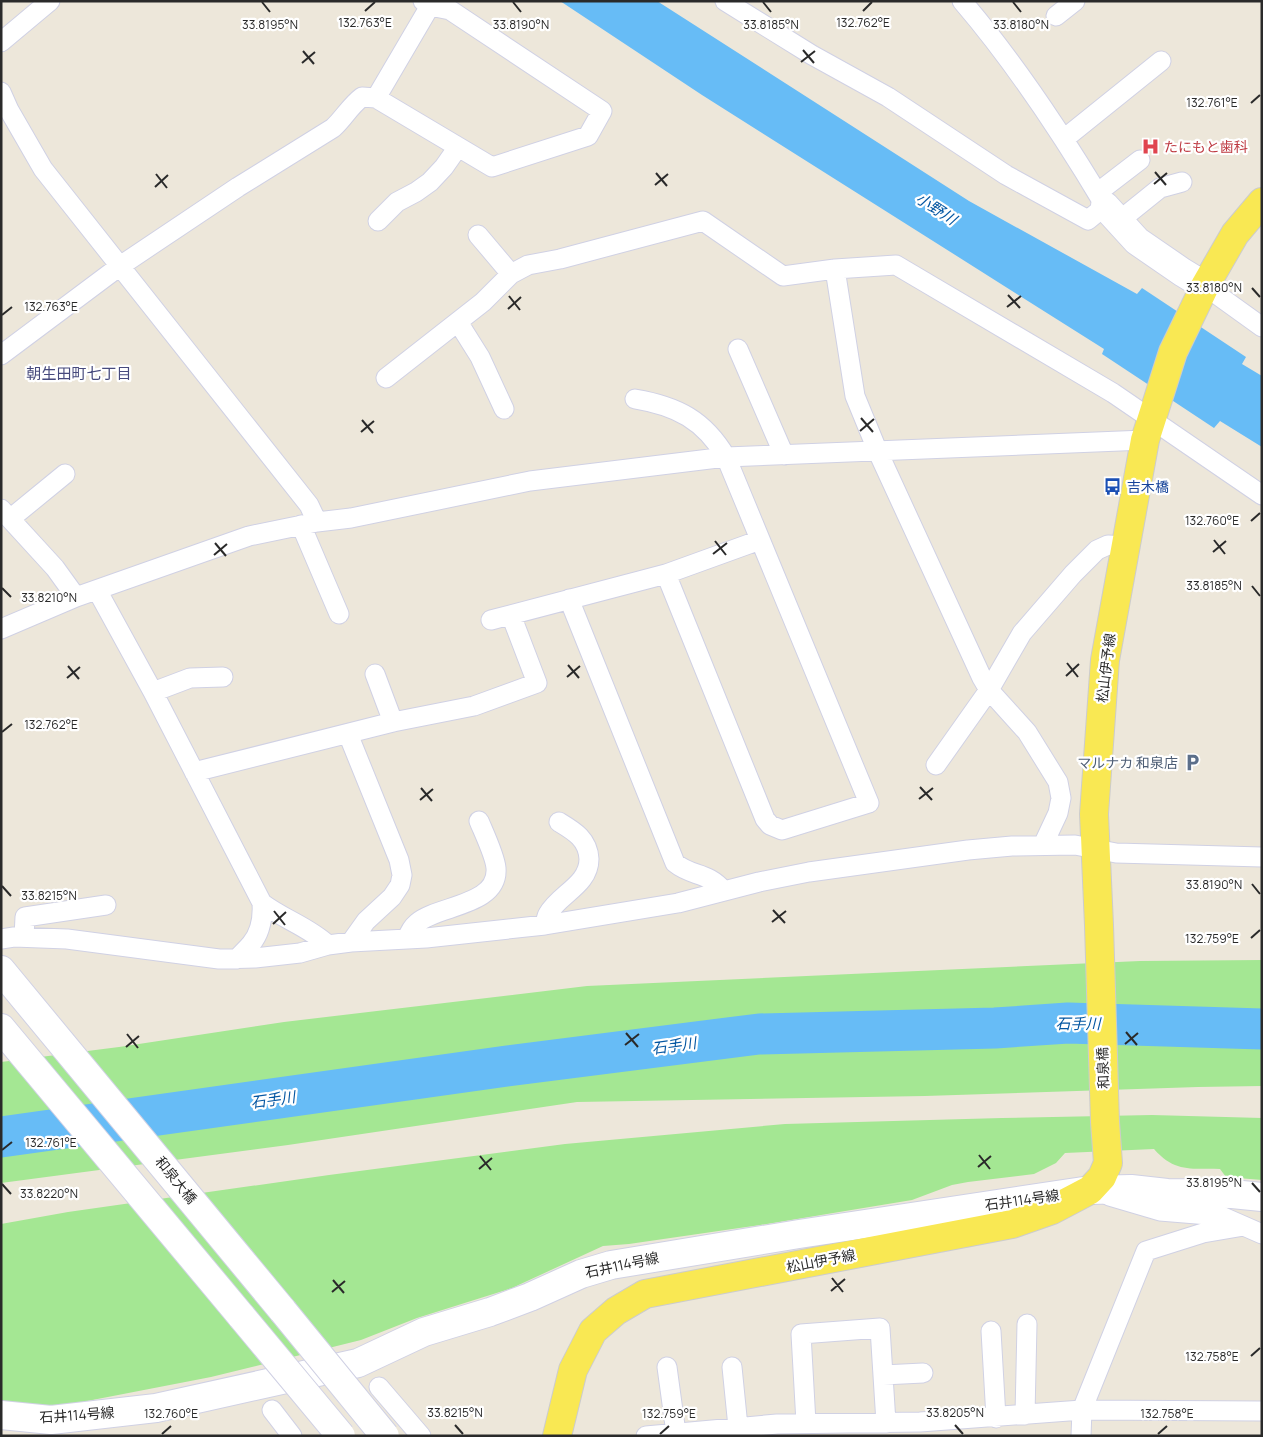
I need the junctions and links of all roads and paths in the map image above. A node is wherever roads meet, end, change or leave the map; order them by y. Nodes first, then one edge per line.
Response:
1 (50, 1) edge
2 (725, 1) edge
3 (962, 1) edge
4 (1073, 2) edge
5 (427, 3) edge
6 (1056, 16) dead end
7 (1, 42) edge
8 (1161, 62) dead end
9 (1, 92) edge
10 (376, 98) junction
11 (5, 112) edge
12 (1064, 139) junction
13 (458, 147) junction
14 (1140, 160) dead end
15 (1182, 182) dead end
16 (1262, 202) edge
17 (1107, 207) junction
18 (378, 221) dead end
19 (478, 235) dead end
20 (120, 266) junction
21 (835, 269) junction
22 (511, 274) junction
23 (1203, 290) junction
24 (458, 322) junction
25 (1262, 327) edge
26 (738, 349) dead end
27 (1, 355) edge
28 (386, 378) dead end
29 (635, 399) dead end
30 (504, 409) dead end
31 (1149, 424) junction
32 (878, 452) junction
33 (784, 455) junction
34 (726, 458) junction
35 (65, 474) dead end
36 (1262, 495) edge
37 (6, 514) edge
38 (309, 524) junction
39 (760, 540) junction
40 (1126, 546) junction
41 (666, 574) junction
42 (97, 590) junction
43 (76, 597) junction
44 (569, 599) junction
45 (339, 614) dead end
46 (511, 615) junction
47 (491, 620) dead end
48 (1, 629) edge
49 (375, 674) dead end
50 (223, 676) dead end
51 (989, 690) junction
52 (153, 692) junction
53 (393, 722) junction
54 (348, 734) junction
55 (936, 765) dead end
56 (194, 772) junction
57 (479, 821) dead end
58 (559, 822) dead end
59 (1043, 845) junction
60 (1096, 849) junction
61 (1262, 857) edge
62 (724, 891) junction
63 (262, 903) junction
64 (106, 905) dead end
65 (1, 921) edge
66 (545, 925) junction
67 (1099, 925) joint
68 (13, 938) edge
69 (407, 940) junction
70 (351, 942) junction
71 (328, 945) junction
72 (237, 959) junction
73 (1, 970) edge
74 (1, 1028) edge
75 (1105, 1122) joint
76 (1090, 1190) junction
77 (1262, 1197) edge
78 (1244, 1226) junction
79 (1262, 1234) edge
80 (1027, 1324) dead end
81 (991, 1331) dead end
82 (667, 1367) dead end
83 (732, 1367) dead end
84 (923, 1373) dead end
85 (883, 1375) junction
86 (379, 1386) dead end
87 (349, 1391) junction
88 (272, 1410) dead end
89 (1082, 1410) junction
90 (1262, 1411) edge
91 (1, 1415) edge
92 (1025, 1415) junction
93 (996, 1418) junction
94 (886, 1422) junction
95 (806, 1423) junction
96 (738, 1427) junction
97 (952, 1428) edge
98 (778, 1430) edge
99 (676, 1433) junction
100 (292, 1436) edge
101 (341, 1436) edge
102 (384, 1436) edge
103 (398, 1436) edge
104 (421, 1436) edge
105 (557, 1436) edge
106 (646, 1436) edge
107 (1081, 1436) edge

1 - 7 street
2 - 17 street
3 - 12 street
4 - 6 street
5 - 10 street
5 - 13 street
8 - 12 street
9 - 11 street
10 - 13 street
10 - 20 street
11 - 20 street
12 - 17 street
13 - 18 street
14 - 17 street
15 - 17 street
16 - 23 main road
17 - 23 street
19 - 22 street
20 - 27 street
20 - 38 street
21 - 22 street
21 - 31 street
21 - 32 street
22 - 24 street
23 - 25 street
23 - 31 main road
24 - 28 street
24 - 30 street
26 - 33 street
29 - 34 street
31 - 32 street
31 - 36 street
31 - 40 main road, 松山伊予線
32 - 33 street
32 - 51 street
33 - 34 street
34 - 38 street
34 - 39 street
35 - 37 street
37 - 43 street
38 - 42 street
38 - 45 street
39 - 41 street
39 - 41 street
40 - 51 street
40 - 60 main road, 松山伊予線
41 - 44 street
42 - 43 street
42 - 52 street
43 - 48 street
44 - 46 street
44 - 62 street
46 - 47 street
46 - 53 street
49 - 53 street
50 - 52 street
51 - 55 street
51 - 59 street
52 - 56 street
53 - 54 street
54 - 56 street
54 - 70 street
56 - 63 street
57 - 69 street
58 - 66 street
59 - 60 street
59 - 62 street
60 - 61 street
60 - 67 main road, 松山伊予線
62 - 66 street
63 - 71 street
63 - 72 street
64 - 68 street
65 - 68 street
66 - 69 street
67 - 75 main road, 和泉橋
68 - 72 street
69 - 70 street
70 - 71 street
71 - 72 street
73 - 87 street, 和泉大橋, bridge
74 - 101 street, bridge
75 - 76 main road, 松山伊予線
76 - 77 street, 石井114号線
76 - 78 street
76 - 91 street, 石井114号線
76 - 105 main road, 松山伊予線
78 - 79 street
78 - 89 street
80 - 92 street
81 - 93 street
82 - 99 street
83 - 96 street
84 - 85 street
85 - 94 street
85 - 95 street
86 - 104 street
87 - 102 street, 和泉大橋, bridge
87 - 103 street, 和泉大橋, bridge
88 - 100 street
89 - 90 street
89 - 92 street
89 - 107 street
92 - 93 street
93 - 97 street
94 - 95 street
94 - 97 street
95 - 98 street
96 - 98 street
96 - 99 street
99 - 106 street

